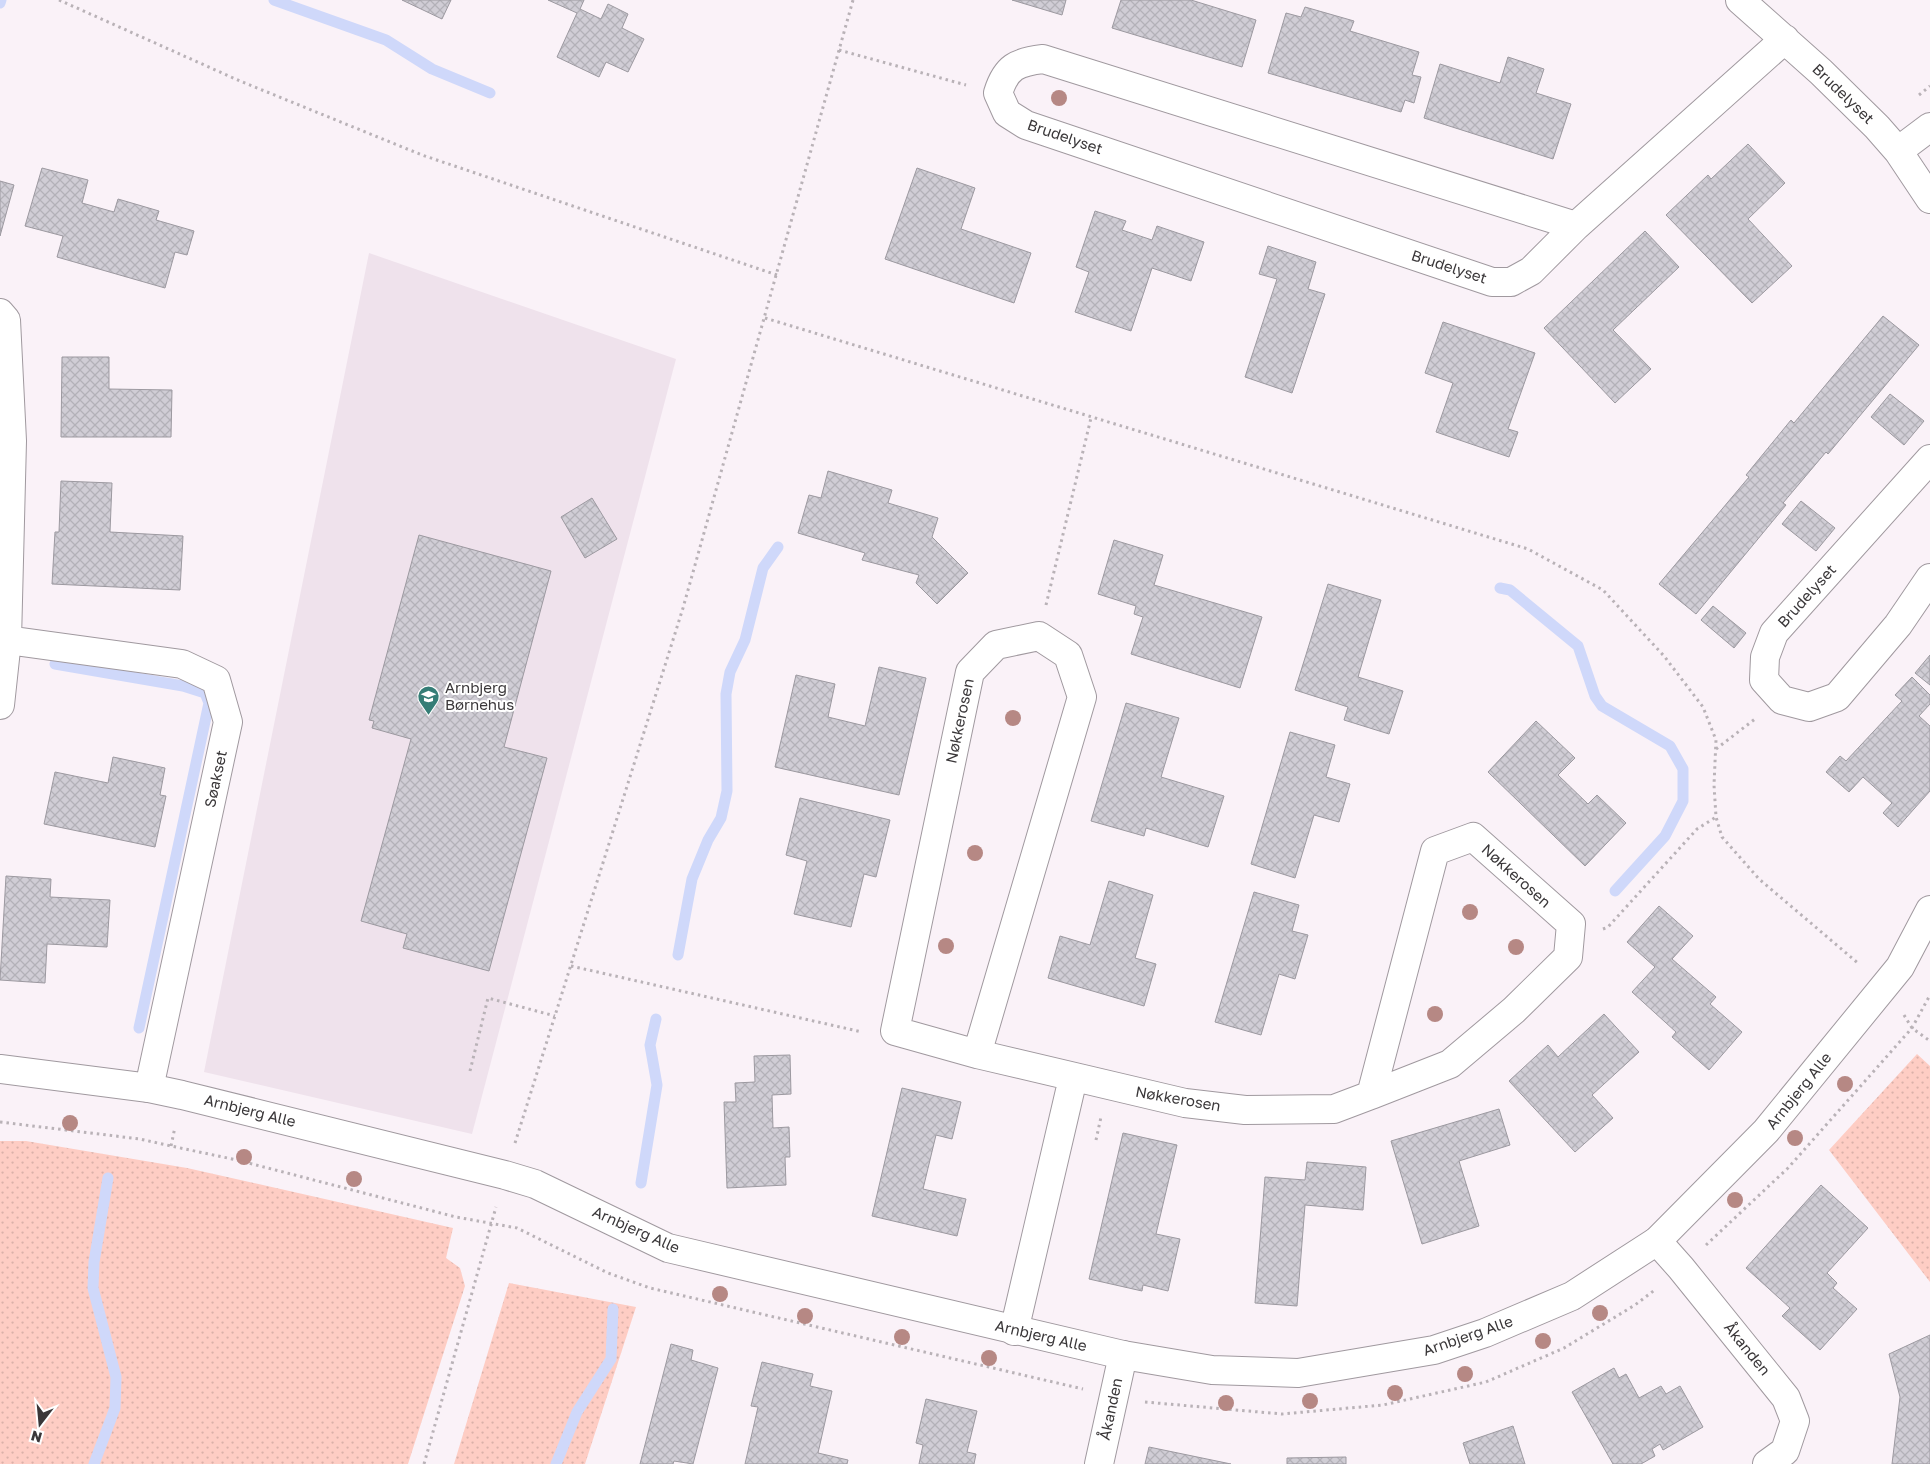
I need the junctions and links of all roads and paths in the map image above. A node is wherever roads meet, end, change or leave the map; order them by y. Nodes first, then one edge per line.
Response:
1 (59, 0) edge
2 (853, 0) edge
3 (1740, 0) edge
4 (1785, 39) junction
5 (839, 50) junction
6 (998, 94) junction
7 (1930, 127) edge
8 (1898, 151) junction
9 (1930, 199) edge
10 (1576, 226) junction
11 (777, 275) junction
12 (0, 313) edge
13 (765, 318) junction
14 (1091, 418) junction
15 (6, 440) edge
16 (1930, 459) edge
17 (1930, 578) edge
18 (1039, 636) junction
19 (6, 640) junction
20 (1782, 700) junction
21 (0, 705) edge
22 (1716, 749) junction
23 (1716, 817) junction
24 (1930, 910) edge
25 (1570, 941) junction
26 (571, 966) junction
27 (1885, 987) junction
28 (555, 1016) junction
29 (895, 1031) junction
30 (1930, 1041) edge
31 (977, 1054) junction
32 (0, 1069) edge
33 (470, 1071) dead end
34 (1073, 1078) junction
35 (149, 1088) junction
36 (1370, 1095) junction
37 (505, 1175) junction
38 (1657, 1241) junction
39 (1014, 1330) junction
40 (1123, 1355) junction
41 (424, 1464) edge
42 (1099, 1464) edge
43 (1767, 1464) edge

1 - 11 path
2 - 5 path
3 - 4 street, Brudelyset
4 - 8 street, Brudelyset
4 - 10 street, Brudelyset
5 - 6 path
5 - 11 path
6 - 10 street
6 - 10 street, Brudelyset
7 - 8 street
8 - 9 street, Brudelyset
11 - 13 path
12 - 15 street
13 - 14 path
13 - 26 path
14 - 18 path
14 - 22 path
15 - 19 street
16 - 20 street, Brudelyset
17 - 20 street
18 - 29 street, Nøkkerosen
18 - 31 street
19 - 21 street
19 - 35 street, Søakset
20 - 22 path
22 - 23 path
23 - 25 path
23 - 27 path
24 - 27 street, Arnbjerg Alle
25 - 36 street, Nøkkerosen
25 - 36 street, Nøkkerosen
26 - 28 path
26 - 29 path
27 - 30 path
27 - 38 street, Arnbjerg Alle
28 - 33 path
28 - 37 path
29 - 31 street, Nøkkerosen
31 - 34 street, Nøkkerosen
32 - 35 street, Arnbjerg Alle
34 - 36 street, Nøkkerosen
34 - 39 street
35 - 37 street, Arnbjerg Alle
37 - 39 street, Arnbjerg Alle
37 - 41 path
38 - 40 street, Arnbjerg Alle
38 - 43 street, Åkanden
39 - 40 street, Arnbjerg Alle
40 - 42 street, Åkanden

